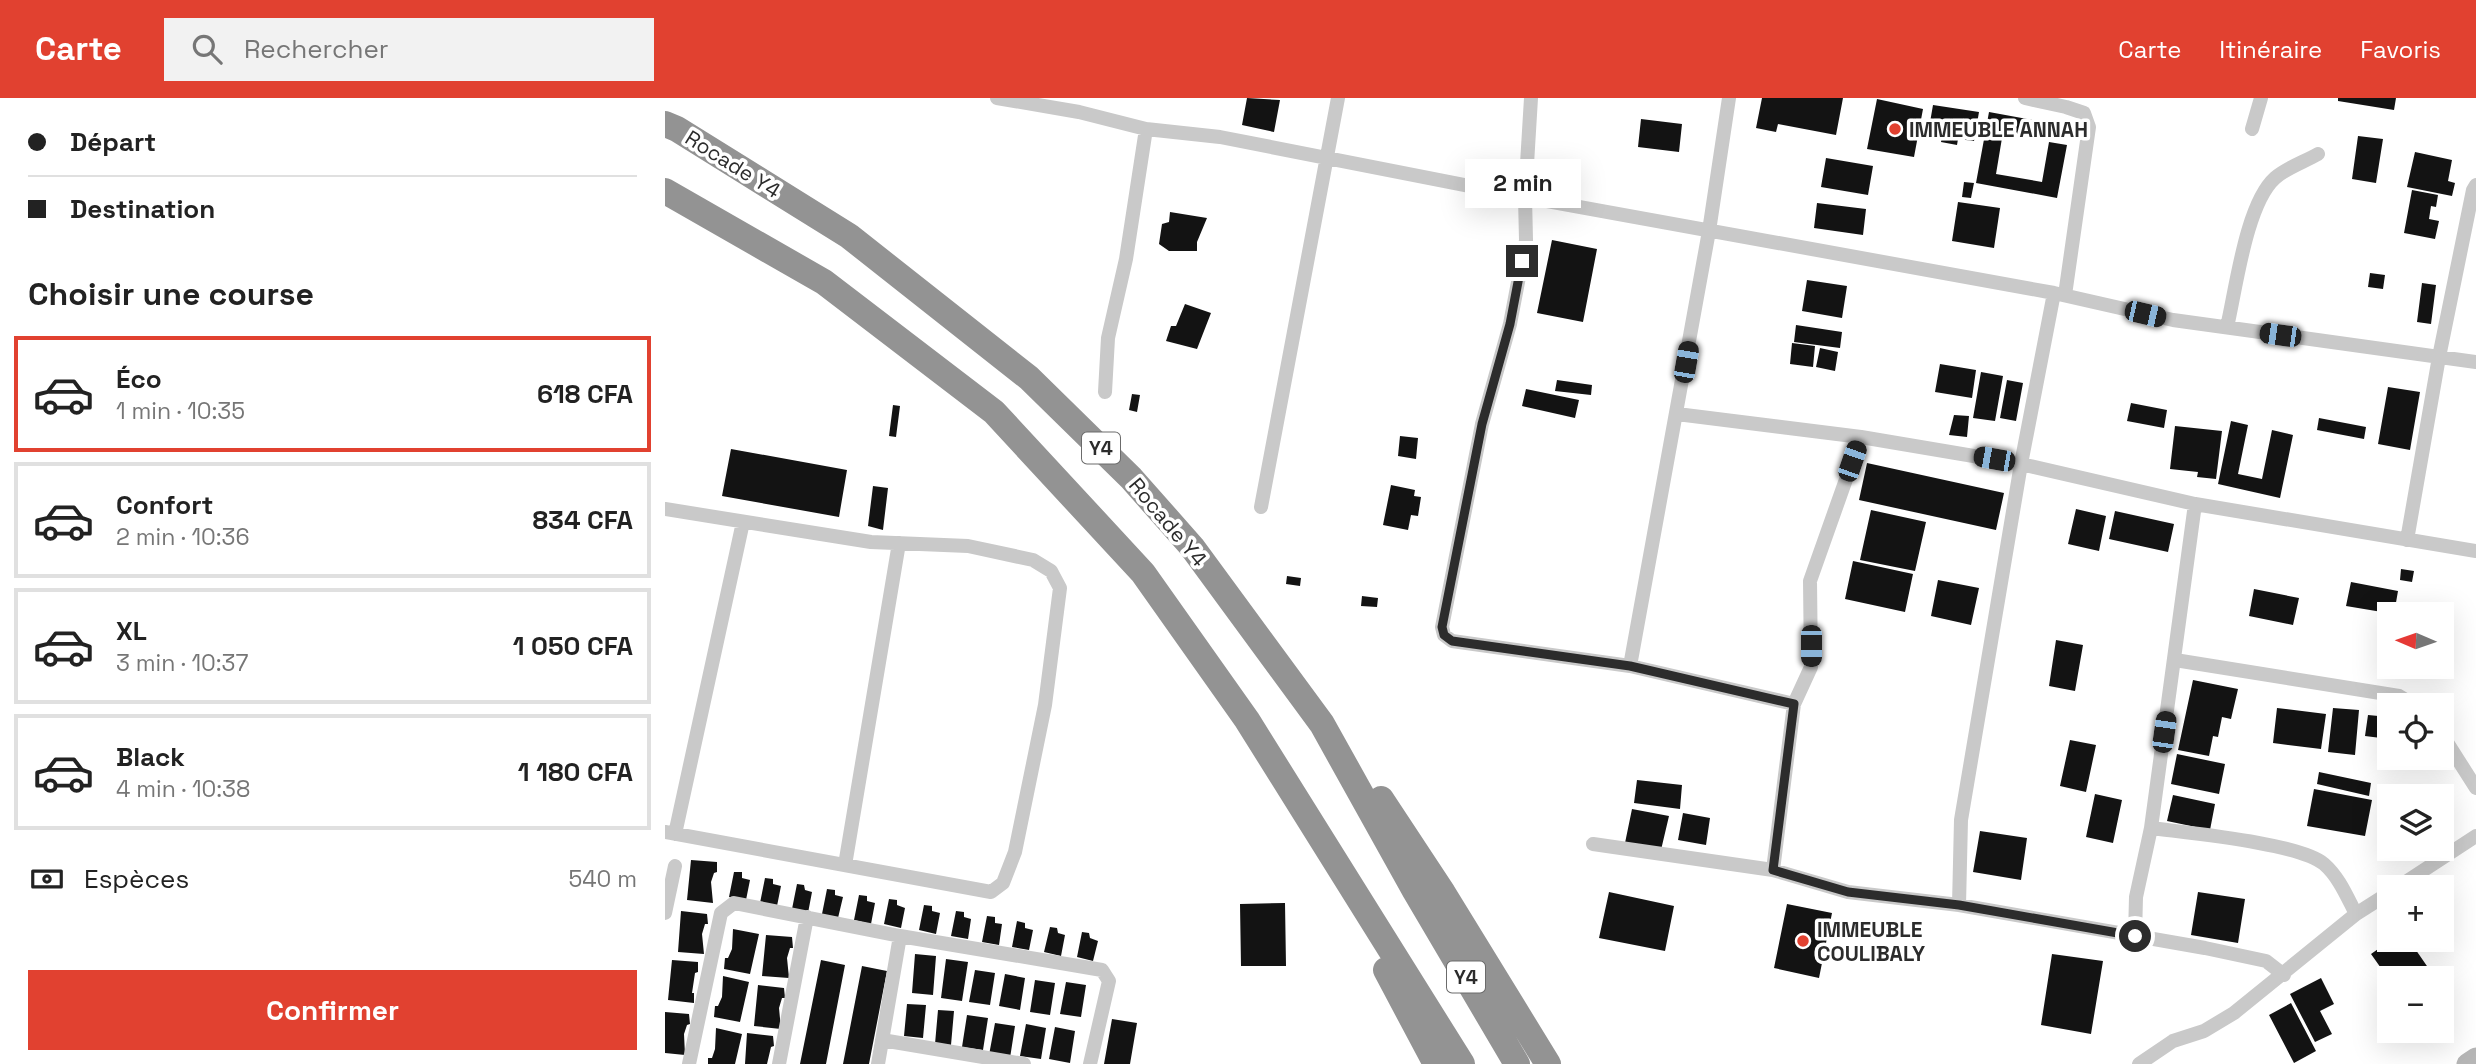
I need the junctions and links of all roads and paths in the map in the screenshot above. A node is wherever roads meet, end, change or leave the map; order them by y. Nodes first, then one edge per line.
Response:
1 (997, 98) edge
2 (1338, 98) edge
3 (1531, 98) edge
4 (1729, 98) edge
5 (2025, 98) edge
6 (2261, 98) edge
7 (665, 124) edge
8 (1146, 129) junction
9 (2252, 130) dead end
10 (2318, 154) dead end
11 (1326, 157) junction
12 (2476, 185) edge
13 (665, 191) edge
14 (1525, 197) junction
15 (1709, 231) junction
16 (2059, 294) junction
17 (2227, 327) junction
18 (2439, 357) junction
19 (2476, 362) edge
20 (1105, 392) dead end
21 (1677, 414) junction
22 (1861, 436) junction
23 (2021, 464) junction
24 (2195, 504) junction
25 (1261, 506) dead end
26 (665, 509) edge
27 (743, 522) junction
28 (2407, 540) junction
29 (899, 543) junction
30 (2476, 551) edge
31 (2175, 660) junction
32 (1630, 666) junction
33 (2380, 693) edge
34 (1794, 704) junction
35 (1322, 724) junction
36 (2454, 754) edge
37 (2476, 789) edge
38 (1298, 801) junction
39 (2151, 828) junction
40 (670, 833) edge
41 (2476, 836) edge
42 (1593, 844) dead end
43 (845, 865) junction
44 (675, 866) dead end
45 (1773, 870) junction
46 (2416, 875) edge
47 (2377, 901) edge
48 (1959, 905) junction
49 (665, 913) edge
50 (2356, 914) junction
51 (807, 917) junction
52 (900, 936) junction
53 (2135, 936) junction
54 (2284, 975) junction
55 (883, 1040) junction
56 (2476, 1058) edge
57 (689, 1064) edge
58 (779, 1064) edge
59 (878, 1064) edge
60 (1024, 1064) edge
61 (1090, 1064) edge
62 (1436, 1064) edge
63 (1462, 1064) edge
64 (1517, 1064) edge
65 (1548, 1064) edge
66 (2139, 1064) edge
67 (2467, 1064) edge

1 - 8 street
2 - 11 street
3 - 14 street
4 - 15 street
5 - 16 street
6 - 9 street
7 - 35 highway, Rocade Y4 / Y4
8 - 11 street
8 - 20 street
10 - 17 street
11 - 14 street
11 - 25 street
12 - 18 street
13 - 38 highway, Y4
14 - 15 street
14 - 32 street
15 - 16 street
15 - 21 street
16 - 17 street
16 - 23 street
17 - 18 street
18 - 19 street
18 - 28 street
21 - 22 street
21 - 32 street
22 - 23 street
22 - 34 street
23 - 24 street
23 - 48 street
24 - 28 street
24 - 31 street
26 - 27 street
27 - 29 street
27 - 40 street
28 - 30 street
29 - 43 street
29 - 43 street
31 - 33 street
31 - 39 street
32 - 34 street
34 - 45 street
35 - 64 highway, Rocade Y4 / Y4
35 - 65 highway
36 - 37 street
38 - 62 highway
38 - 63 highway, Y4
39 - 50 street
39 - 53 street
40 - 43 street
41 - 46 street
42 - 45 street
44 - 49 street
45 - 48 street
47 - 50 street
48 - 53 street
50 - 54 street
51 - 52 street
51 - 57 street
51 - 58 street
52 - 55 street
52 - 61 street
53 - 54 street
54 - 66 street
55 - 59 street
55 - 60 street
56 - 67 main road

